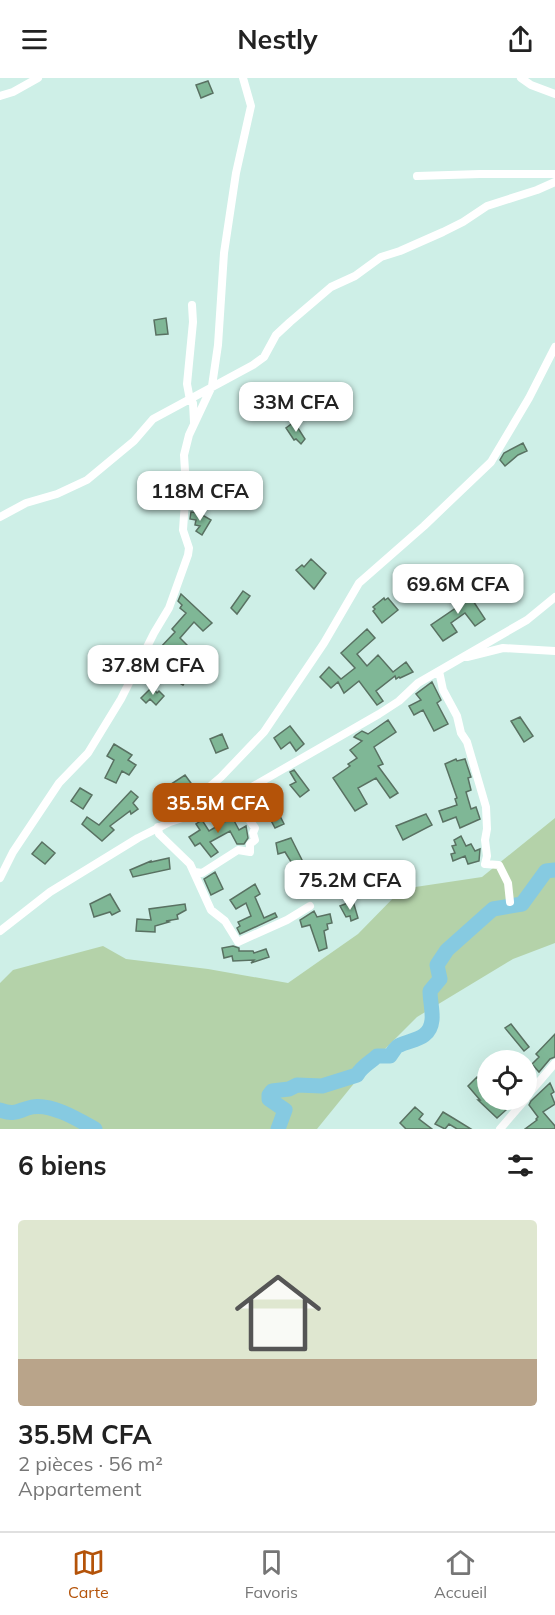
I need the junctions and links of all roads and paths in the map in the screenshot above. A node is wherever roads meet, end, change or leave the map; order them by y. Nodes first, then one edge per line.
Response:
1 (38, 78) edge
2 (243, 78) edge
3 (521, 78) edge
4 (555, 94) edge
5 (0, 96) edge
6 (555, 174) edge
7 (417, 176) dead end
8 (555, 182) edge
9 (192, 304) dead end
10 (555, 347) edge
11 (212, 386) junction
12 (190, 400) junction
13 (194, 422) junction
14 (0, 517) edge
15 (555, 597) edge
16 (555, 651) edge
17 (463, 657) junction
18 (440, 671) junction
19 (232, 798) junction
20 (170, 822) junction
21 (158, 827) junction
22 (195, 872) junction
23 (0, 878) edge
24 (510, 903) dead end
25 (310, 906) dead end
26 (0, 931) edge
27 (555, 1063) edge
28 (537, 1085) edge
29 (516, 1110) edge
30 (500, 1129) edge

1 - 5 street
2 - 11 street
3 - 4 street
6 - 7 street
8 - 11 street
9 - 12 street
10 - 20 street
11 - 12 street
11 - 13 street
12 - 13 street
12 - 14 street
13 - 23 street
15 - 17 street
16 - 17 street
17 - 18 street
18 - 19 street
18 - 24 street
19 - 20 street
19 - 22 street
20 - 21 street
21 - 22 street
21 - 26 street
22 - 25 street
27 - 28 street
29 - 30 street

